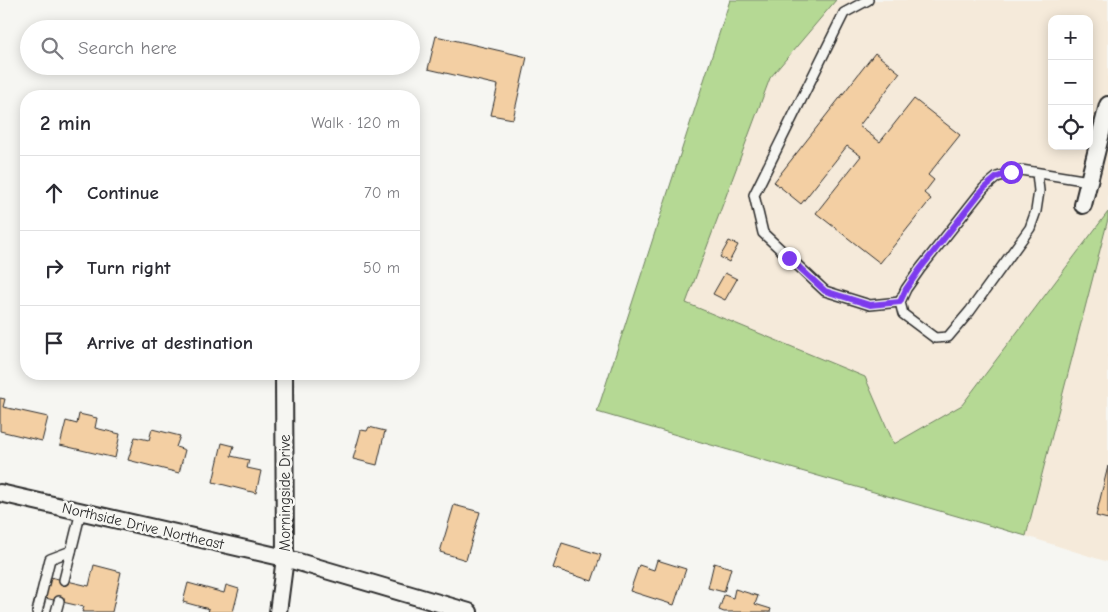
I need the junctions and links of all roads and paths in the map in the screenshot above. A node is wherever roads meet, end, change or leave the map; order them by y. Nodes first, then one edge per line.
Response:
1 (868, 0) edge
2 (1108, 105) edge
3 (1037, 173) junction
4 (1089, 182) junction
5 (1083, 205) dead end
6 (900, 302) junction
7 (284, 380) edge
8 (0, 493) edge
9 (81, 511) junction
10 (71, 551) junction
11 (285, 558) junction
12 (64, 580) dead end
13 (59, 602) dead end
14 (39, 612) edge
15 (56, 612) edge
16 (278, 612) edge
17 (469, 612) edge

1 - 6 lane
2 - 4 street
3 - 4 lane
3 - 6 lane
3 - 6 lane
4 - 5 street
7 - 11 street, Morningside Drive
8 - 9 street, Northside Drive Northeast
9 - 10 lane
9 - 11 street, Northside Drive Northeast
10 - 12 lane
10 - 14 lane
11 - 16 street, Morningside Drive
11 - 17 street, Northside Drive Northeast
13 - 15 lane

